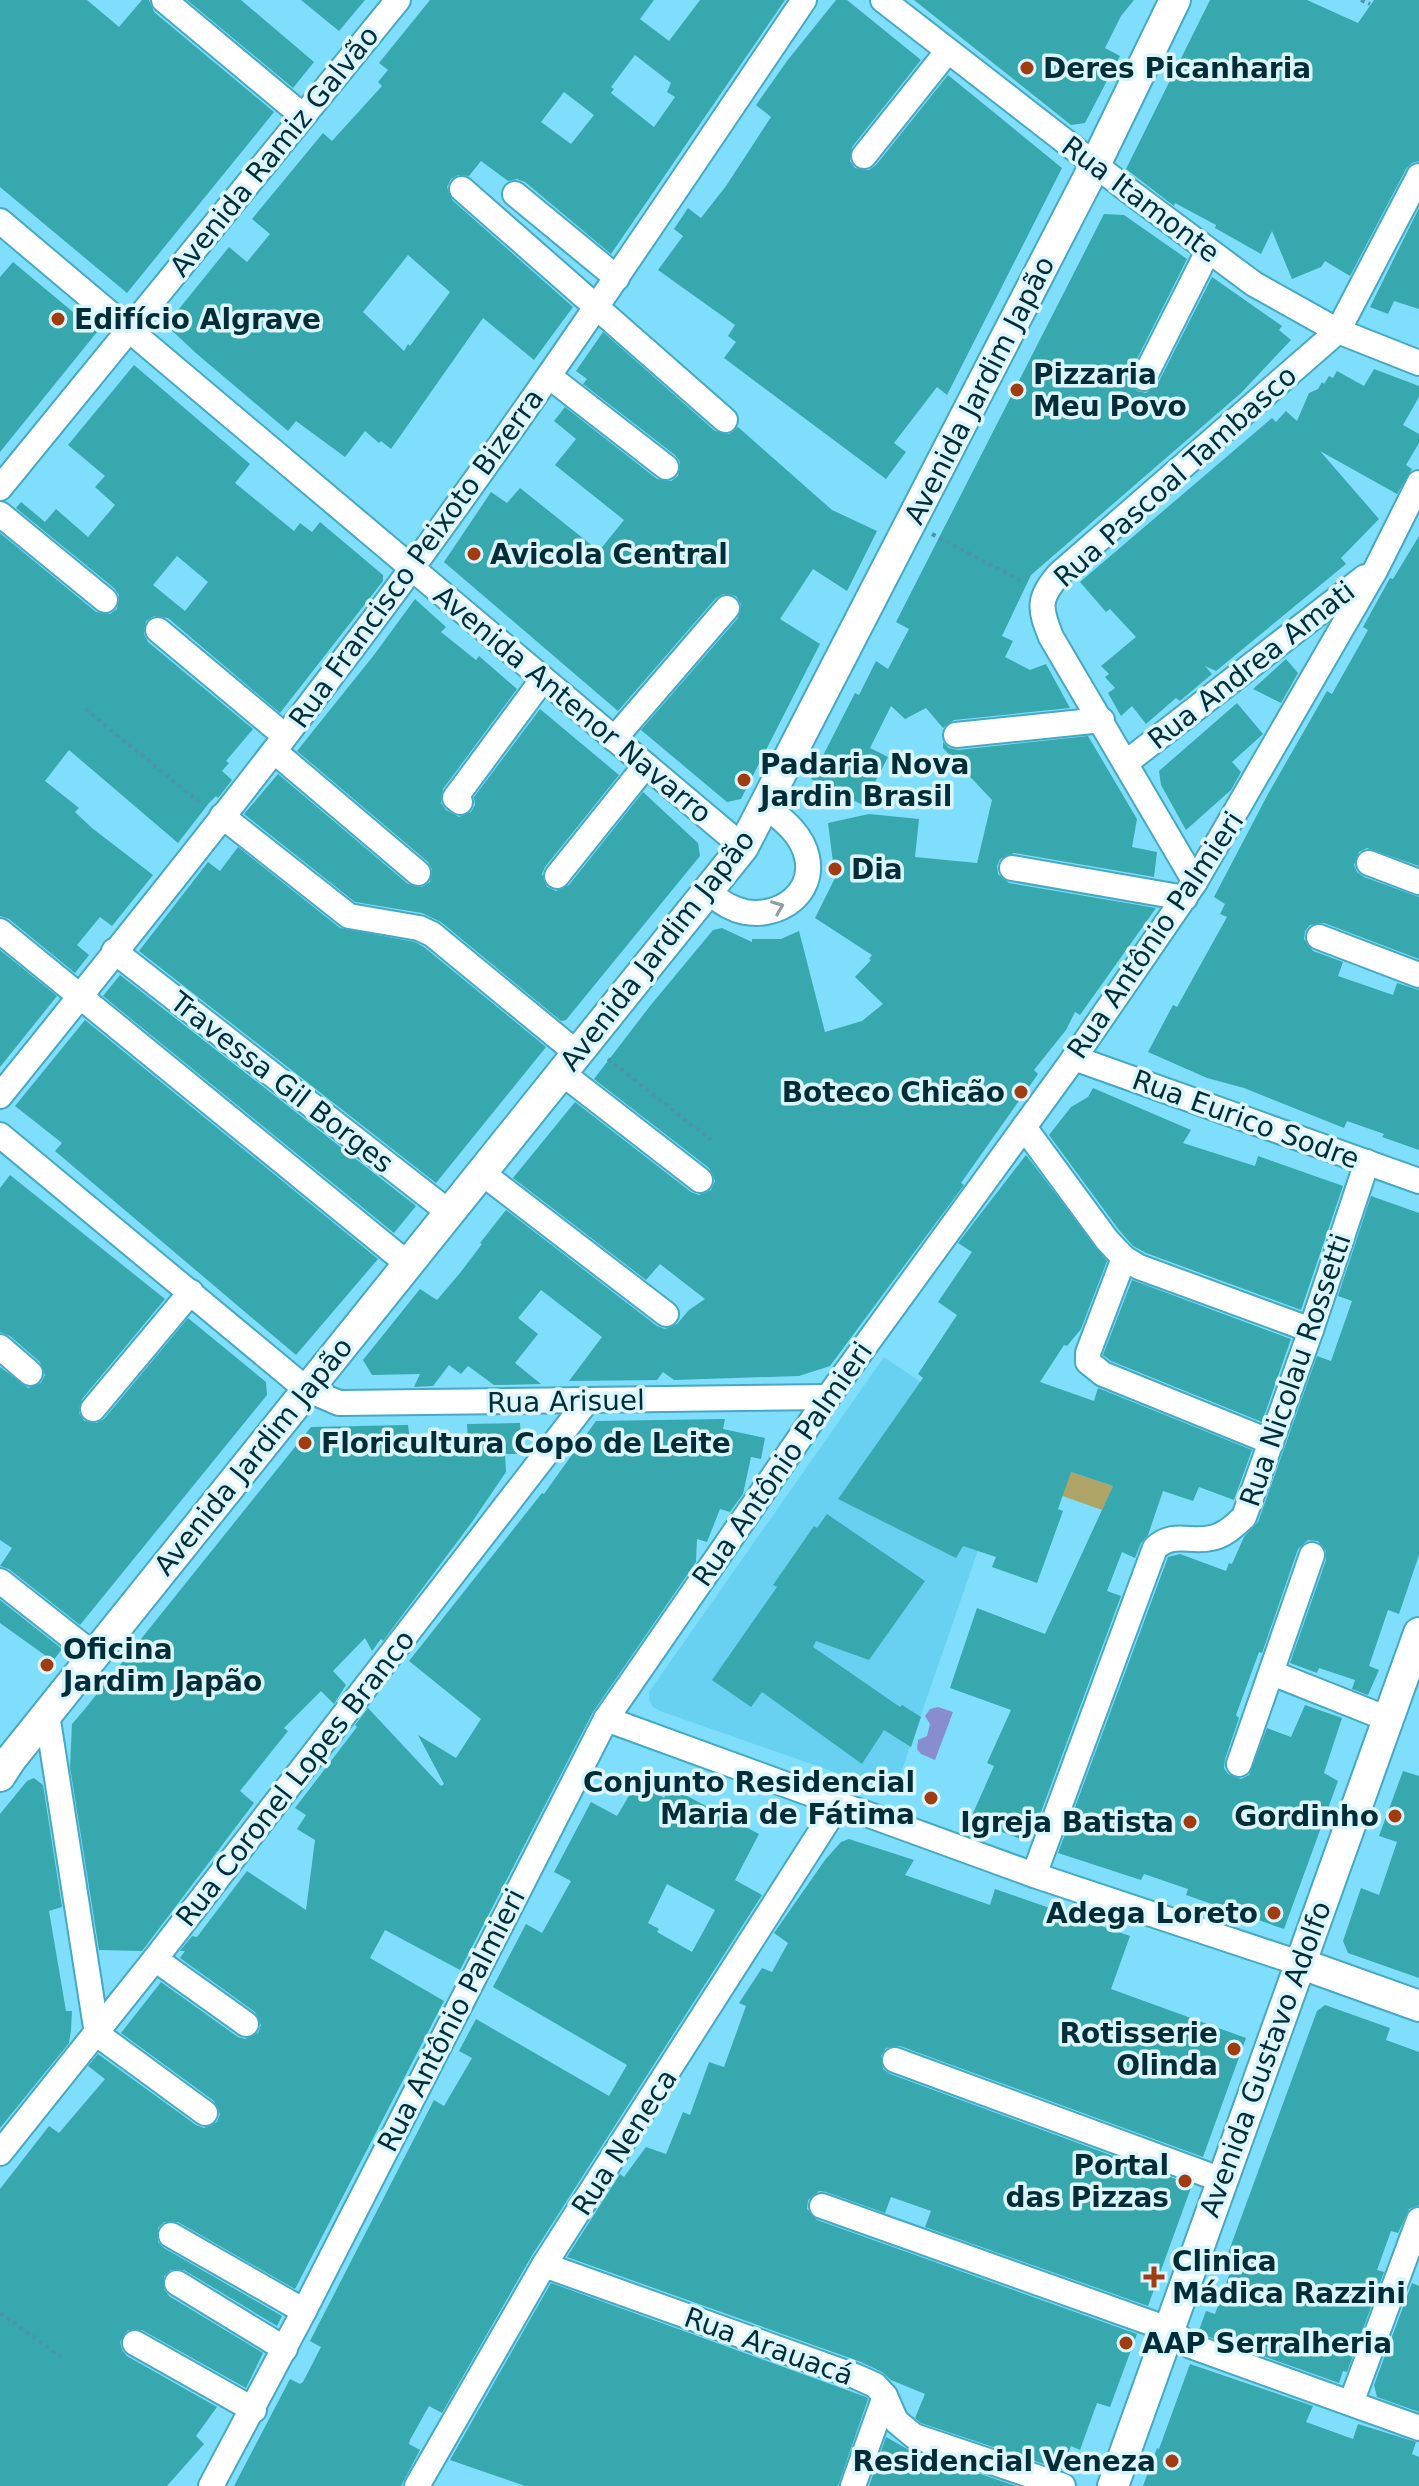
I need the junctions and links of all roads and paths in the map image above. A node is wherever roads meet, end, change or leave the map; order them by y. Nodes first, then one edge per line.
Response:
1 (164, 0) edge
2 (398, 0) edge
3 (804, 0) edge
4 (883, 0) edge
5 (1175, 0) edge
6 (1361, 0) edge
7 (1370, 4) dead end
8 (947, 52) junction
9 (303, 116) junction
10 (864, 156) dead end
11 (1095, 165) junction
12 (1419, 176) edge
13 (462, 189) dead end
14 (515, 194) dead end
15 (0, 221) edge
16 (1208, 251) junction
17 (617, 278) junction
18 (596, 308) junction
19 (128, 329) junction
20 (1338, 331) junction
21 (1419, 363) edge
22 (550, 377) junction
23 (1144, 378) dead end
24 (725, 420) dead end
25 (666, 467) dead end
26 (1419, 483) edge
27 (0, 488) edge
28 (0, 514) edge
29 (911, 522) junction
30 (411, 568) junction
31 (1376, 569) junction
32 (1043, 593) junction
33 (105, 600) dead end
34 (727, 608) dead end
35 (158, 630) dead end
36 (543, 679) junction
37 (85, 709) dead end
38 (1102, 720) junction
39 (956, 735) dead end
40 (614, 739) junction
41 (279, 744) junction
42 (1127, 762) junction
43 (646, 765) junction
44 (460, 802) dead end
45 (765, 805) junction
46 (222, 816) junction
47 (743, 847) junction
48 (1369, 863) dead end
49 (1012, 868) dead end
50 (418, 873) dead end
51 (557, 876) dead end
52 (1419, 882) edge
53 (1190, 890) junction
54 (707, 892) junction
55 (0, 931) edge
56 (1319, 937) dead end
57 (114, 951) junction
58 (1419, 975) edge
59 (79, 995) junction
60 (576, 1056) junction
61 (1074, 1058) junction
62 (0, 1096) edge
63 (1024, 1127) junction
64 (0, 1135) edge
65 (711, 1140) dead end
66 (1367, 1162) junction
67 (482, 1173) junction
68 (700, 1180) dead end
69 (1419, 1181) edge
70 (450, 1213) junction
71 (1124, 1258) junction
72 (408, 1264) junction
73 (191, 1292) junction
74 (666, 1314) dead end
75 (1311, 1330) junction
76 (0, 1347) edge
77 (30, 1373) dead end
78 (306, 1389) junction
79 (828, 1397) junction
80 (587, 1401) junction
81 (93, 1409) dead end
82 (1271, 1442) junction
83 (1312, 1555) dead end
84 (0, 1581) edge
85 (1419, 1633) edge
86 (94, 1655) junction
87 (1272, 1673) junction
88 (47, 1714) junction
89 (606, 1719) junction
90 (1388, 1719) junction
91 (1239, 1764) dead end
92 (4, 1768) edge
93 (839, 1803) junction
94 (1034, 1875) junction
95 (155, 1959) junction
96 (1299, 1963) junction
97 (1419, 2006) edge
98 (246, 2024) dead end
99 (97, 2034) junction
100 (895, 2060) dead end
101 (205, 2113) dead end
102 (0, 2153) edge
103 (1222, 2180) junction
104 (822, 2206) dead end
105 (1419, 2220) edge
106 (171, 2235) dead end
107 (544, 2265) junction
108 (177, 2283) dead end
109 (304, 2311) junction
110 (0, 2313) edge
111 (1168, 2329) junction
112 (135, 2343) dead end
113 (285, 2349) junction
114 (61, 2357) dead end
115 (885, 2396) junction
116 (1351, 2403) junction
117 (254, 2410) junction
118 (1419, 2428) edge
119 (427, 2483) edge
120 (211, 2486) edge
121 (853, 2486) edge
122 (1063, 2486) edge
123 (1113, 2486) edge

1 - 9 street
2 - 9 street, Avenida Ramiz Galvão
3 - 17 street, Rua Francisco Peixoto Bizerra
4 - 8 street, Rua Itamonte
5 - 11 main road, Avenida Jardim Japão
6 - 7 path
8 - 10 street
8 - 11 street, Rua Itamonte
9 - 19 street, Avenida Ramiz Galvão
11 - 16 street, Rua Itamonte
11 - 29 main road, Avenida Jardim Japão
12 - 20 street
13 - 18 street
14 - 17 street
15 - 19 street, Avenida Antenor Navarro
16 - 20 street, Rua Itamonte
16 - 23 street
17 - 18 street, Rua Francisco Peixoto Bizerra
18 - 22 street, Rua Francisco Peixoto Bizerra
18 - 24 street
19 - 27 street, Avenida Ramiz Galvão
19 - 30 street, Avenida Antenor Navarro
20 - 21 street, Rua Itamonte
20 - 32 street, Rua Pascoal Tambasco
22 - 25 street
22 - 30 street, Rua Francisco Peixoto Bizerra
26 - 31 street, Rua Antônio Palmieri
28 - 33 street
29 - 32 path
29 - 45 main road, Avenida Jardim Japão
30 - 36 street, Avenida Antenor Navarro
30 - 41 street, Rua Francisco Peixoto Bizerra
31 - 42 street, Rua Andrea Amati
31 - 53 street, Rua Antônio Palmieri
32 - 38 street, Rua Pascoal Tambasco
34 - 40 street
35 - 41 street
36 - 40 street, Avenida Antenor Navarro
36 - 44 street
37 - 46 path
38 - 39 street
38 - 42 street, Rua Pascoal Tambasco
40 - 43 street, Avenida Antenor Navarro
41 - 46 street, Rua Francisco Peixoto Bizerra
41 - 50 street
42 - 53 street, Rua Pascoal Tambasco
43 - 47 street, Avenida Antenor Navarro
43 - 51 street
45 - 47 main road, Avenida Jardim Japão
54 -> 45 street
46 - 57 street, Rua Francisco Peixoto Bizerra
46 - 60 street
47 - 54 main road, Avenida Jardim Japão
48 - 52 street
49 - 53 street
53 - 61 street, Rua Antônio Palmieri
54 - 60 main road, Avenida Jardim Japão
55 - 59 street
56 - 58 street
57 - 59 street, Rua Francisco Peixoto Bizerra
57 - 70 street, Travessa Gil Borges
59 - 62 street, Rua Francisco Peixoto Bizerra
59 - 72 street
60 - 65 path
60 - 67 main road, Avenida Jardim Japão
60 - 68 street
61 - 63 street, Rua Antônio Palmieri
61 - 66 street, Rua Eurico Sodre
63 - 71 street
63 - 79 street, Rua Antônio Palmieri
64 - 73 street, Rua Arisuel
66 - 69 street, Rua Eurico Sodre
66 - 75 street, Rua Nicolau Rossetti
67 - 70 main road, Avenida Jardim Japão
67 - 74 street
70 - 72 main road, Avenida Jardim Japão
71 - 75 street
71 - 82 street
72 - 78 main road, Avenida Jardim Japão
73 - 78 street, Rua Arisuel
73 - 81 street
75 - 82 street, Rua Nicolau Rossetti
76 - 77 street
78 - 80 street, Rua Arisuel
78 - 86 main road, Avenida Jardim Japão
79 - 80 street, Rua Arisuel
79 - 89 street, Rua Antônio Palmieri
80 - 95 street, Rua Coronel Lopes Branco
82 - 94 street, Rua Nicolau Rossetti
83 - 87 street
84 - 86 street
85 - 90 main road, Avenida Gustavo Adolfo
86 - 88 main road, Avenida Jardim Japão
87 - 90 street
87 - 91 street
88 - 92 main road, Avenida Jardim Japão
88 - 99 street
89 - 93 street
89 - 109 street, Rua Antônio Palmieri
90 - 96 main road, Avenida Gustavo Adolfo
93 - 94 street
93 - 107 street, Rua Neneca
94 - 96 street
95 - 98 street
95 - 99 street, Rua Coronel Lopes Branco
96 - 97 main road
96 - 103 main road, Avenida Gustavo Adolfo
99 - 101 street
99 - 102 street, Rua Coronel Lopes Branco
100 - 103 street
103 - 111 main road, Avenida Gustavo Adolfo
104 - 111 street
105 - 116 street
106 - 109 street
107 - 115 street, Rua Arauacá
107 - 119 street, Rua Neneca
108 - 113 street
109 - 113 street, Rua Antônio Palmieri
110 - 114 path
111 - 116 street
111 - 123 main road, Avenida Gustavo Adolfo
112 - 117 street
113 - 117 street, Rua Antônio Palmieri
115 - 121 street
115 - 122 street, Rua Arauacá
116 - 118 street
117 - 120 street, Rua Antônio Palmieri

